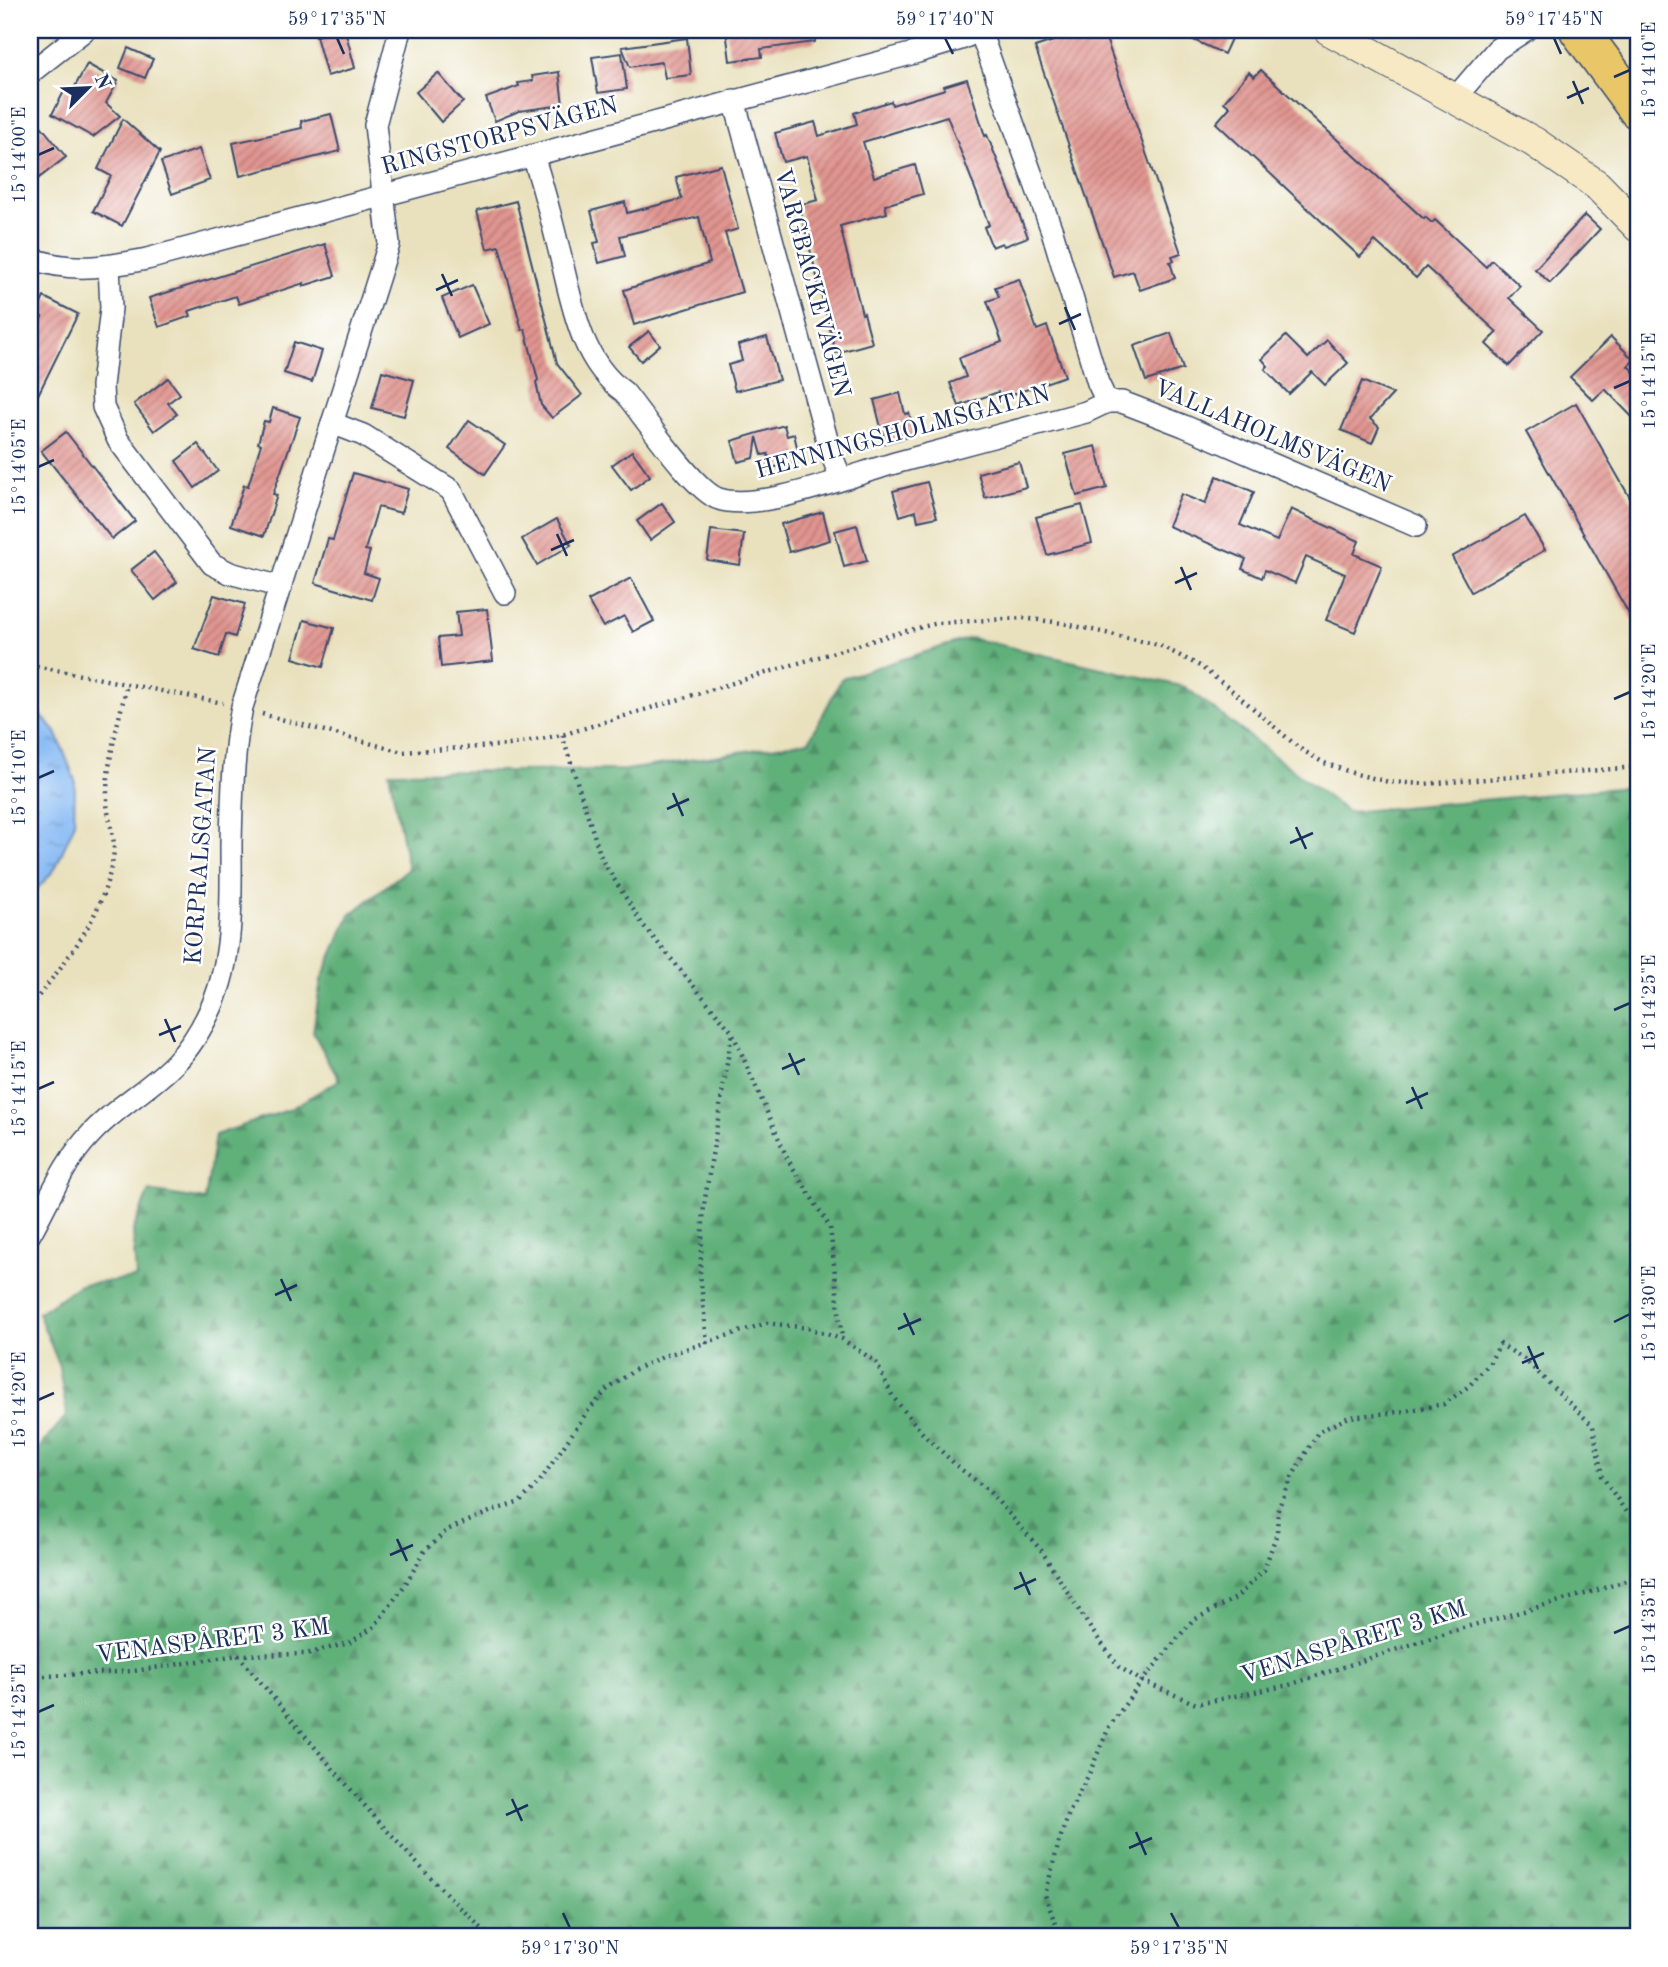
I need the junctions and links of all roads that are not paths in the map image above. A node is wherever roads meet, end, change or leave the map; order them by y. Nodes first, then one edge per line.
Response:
1 (85, 30) edge
2 (400, 30) edge
3 (980, 30) edge
4 (1329, 30) edge
5 (1526, 30) edge
6 (1579, 30) edge
7 (30, 73) edge
8 (1455, 98) junction
9 (734, 100) junction
10 (1638, 110) edge
11 (533, 156) junction
12 (384, 196) junction
13 (1638, 227) edge
14 (30, 258) edge
15 (109, 266) junction
16 (1107, 402) junction
17 (332, 423) junction
18 (841, 478) junction
19 (1416, 526) dead end
20 (281, 587) junction
21 (505, 593) dead end
22 (35, 1242) edge

1 - 7 street
2 - 12 street, KORPRALSGATAN
3 - 9 street, RINGSTORPSVÄGEN
3 - 16 street
4 - 8 street
5 - 8 street
6 - 10 highway
8 - 13 street
9 - 11 street, RINGSTORPSVÄGEN
9 - 18 street, VARGBACKEVÄGEN
11 - 12 street, RINGSTORPSVÄGEN
11 - 18 street, HENNINGSHOLMSGATAN
12 - 15 street, RINGSTORPSVÄGEN
12 - 17 street, KORPRALSGATAN
14 - 15 street, RINGSTORPSVÄGEN
15 - 20 street
16 - 18 street, HENNINGSHOLMSGATAN
16 - 19 street, VALLAHOLMSVÄGEN
17 - 20 street, KORPRALSGATAN
17 - 21 street
20 - 22 street, KORPRALSGATAN

